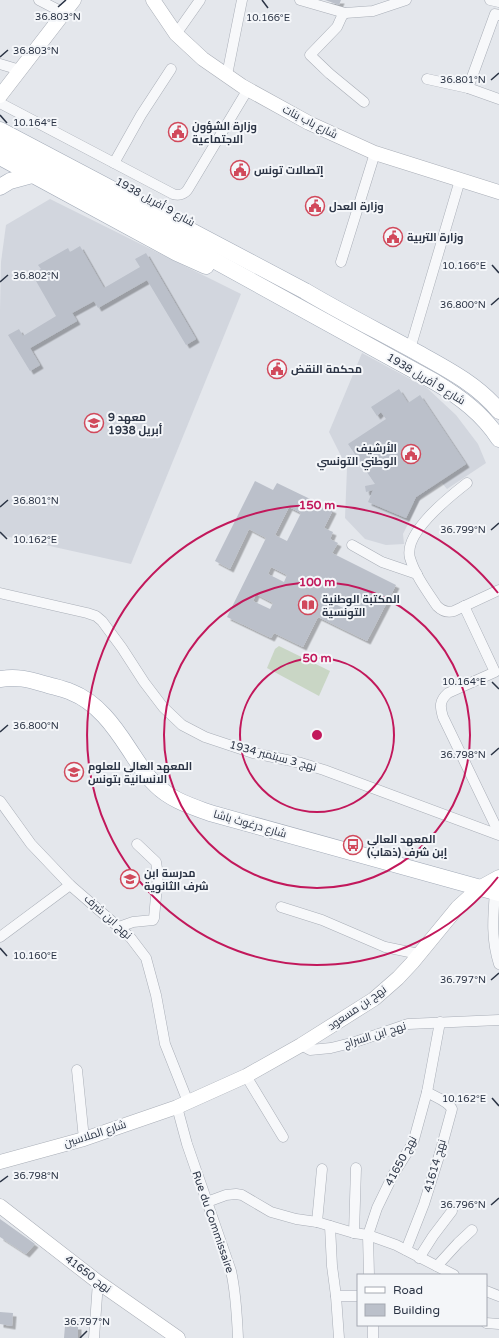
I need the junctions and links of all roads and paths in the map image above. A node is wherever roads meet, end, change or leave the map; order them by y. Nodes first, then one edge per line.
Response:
1 (39, 0) edge
2 (74, 0) edge
3 (152, 0) edge
4 (200, 0) edge
5 (242, 0) edge
6 (300, 0) edge
7 (406, 0) edge
8 (490, 0) edge
9 (499, 2) edge
10 (345, 13) junction
11 (64, 14) junction
12 (499, 15) edge
13 (176, 34) junction
14 (0, 64) edge
15 (171, 69) dead end
16 (20, 70) junction
17 (227, 75) junction
18 (427, 79) dead end
19 (468, 88) junction
20 (248, 89) junction
21 (0, 96) edge
22 (499, 99) edge
23 (364, 102) dead end
24 (0, 103) edge
25 (0, 119) edge
26 (0, 130) edge
27 (0, 145) edge
28 (375, 153) junction
29 (0, 158) edge
30 (114, 163) junction
31 (32, 175) junction
32 (460, 180) junction
33 (83, 181) junction
34 (0, 187) edge
35 (499, 192) edge
36 (341, 262) dead end
37 (306, 291) junction
38 (301, 308) junction
39 (410, 349) junction
40 (499, 411) edge
41 (499, 439) edge
42 (467, 483) dead end
43 (352, 545) dead end
44 (417, 574) junction
45 (499, 590) edge
46 (0, 593) edge
47 (464, 606) junction
48 (0, 668) edge
49 (497, 676) edge
50 (19, 678) junction
51 (0, 679) edge
52 (45, 684) junction
53 (0, 691) edge
54 (0, 801) edge
55 (499, 834) edge
56 (137, 844) dead end
57 (70, 885) junction
58 (498, 887) edge
59 (479, 888) junction
60 (281, 907) dead end
61 (120, 927) junction
62 (0, 937) edge
63 (419, 954) junction
64 (499, 964) edge
65 (499, 1020) edge
66 (440, 1022) junction
67 (301, 1045) junction
68 (77, 1070) dead end
69 (246, 1076) junction
70 (427, 1092) junction
71 (182, 1105) junction
72 (283, 1137) dead end
73 (84, 1139) junction
74 (0, 1162) edge
75 (356, 1168) dead end
76 (322, 1169) dead end
77 (207, 1202) junction
78 (0, 1206) edge
79 (452, 1211) dead end
80 (318, 1222) junction
81 (330, 1226) junction
82 (472, 1230) dead end
83 (354, 1233) junction
84 (368, 1235) junction
85 (406, 1250) junction
86 (419, 1258) junction
87 (438, 1266) junction
88 (369, 1274) edge
89 (452, 1274) edge
90 (98, 1282) junction
91 (487, 1291) edge
92 (336, 1296) junction
93 (357, 1296) edge
94 (499, 1296) edge
95 (487, 1323) edge
96 (499, 1324) edge
97 (373, 1326) edge
98 (94, 1338) edge
99 (178, 1338) edge
100 (238, 1338) edge
101 (339, 1338) edge
102 (373, 1338) edge

1 - 11 street
2 - 11 street
3 - 13 street, شارع باب بنات
4 - 13 street
5 - 17 street
6 - 10 street
7 - 10 street
8 - 9 street
10 - 23 street
11 - 16 street
12 - 19 street
13 - 17 street, شارع باب بنات
14 - 16 street
15 - 30 street
16 - 21 street
17 - 20 street, شارع باب بنات
18 - 19 street
19 - 22 street
20 - 28 street, شارع باب بنات
20 - 30 street
24 - 30 street
25 - 37 main road, شارع 9 أفريل 1938
26 - 33 main road, شارع 9 أفريل 1938
27 - 33 main road, شارع 9 أفريل 1938
28 - 32 street, شارع باب بنات
28 - 36 street
29 - 31 main road, شارع 9 أفريل 1938
31 - 34 main road
31 - 38 main road, شارع 9 أفريل 1938
32 - 35 street, شارع باب بنات
32 - 39 street
33 - 37 main road, شارع 9 أفريل 1938
33 - 38 main road, شارع 9 أفريل 1938
37 - 39 main road, شارع 9 أفريل 1938
38 - 41 main road, شارع 9 أفريل 1938
39 - 40 main road, شارع 9 أفريل 1938
42 - 44 street
43 - 44 street
44 - 47 street
45 - 47 street
46 - 55 street, نهج 3 سبتمبر 1934
47 - 49 street
48 - 50 main road
49 - 55 street
50 - 51 main road, شارع درغوث باشا
50 - 52 main road, شارع درغوث باشا
52 - 53 main road, شارع درغوث باشا
52 - 59 main road, شارع درغوث باشا
54 - 57 street, نهج ابن شرف
56 - 61 street
57 - 61 street, نهج ابن شرف
57 - 62 street
58 - 59 main road, شارع درغوث باشا
58 - 64 street
59 - 63 street, نهج بن مسعود
60 - 63 street
61 - 71 street, نهج ابن شرف
63 - 67 street, نهج بن مسعود
65 - 66 street, نهج ابن السراج
66 - 67 street, نهج ابن السراج
66 - 70 street, نهج 41650
67 - 69 street, نهج بن مسعود
68 - 73 street
69 - 71 street, نهج بن مسعود
69 - 72 street
70 - 84 street, نهج 41650
70 - 85 street, نهج 41614
71 - 73 street, شارع الملاسين
71 - 77 street, Rue du Commissaire
73 - 74 street, شارع الملاسين
75 - 83 street
76 - 80 street
77 - 80 street
77 - 100 street, Rue du Commissaire
78 - 90 street, نهج 41650
79 - 86 street
80 - 81 street
81 - 83 street
81 - 92 street
82 - 87 street
83 - 84 street
84 - 85 street
84 - 88 street, نهج 41650
85 - 86 street
86 - 87 street
87 - 89 street
90 - 98 street
90 - 99 street, نهج 41650
91 - 94 street
92 - 93 street
92 - 101 street
95 - 96 street
97 - 102 street

